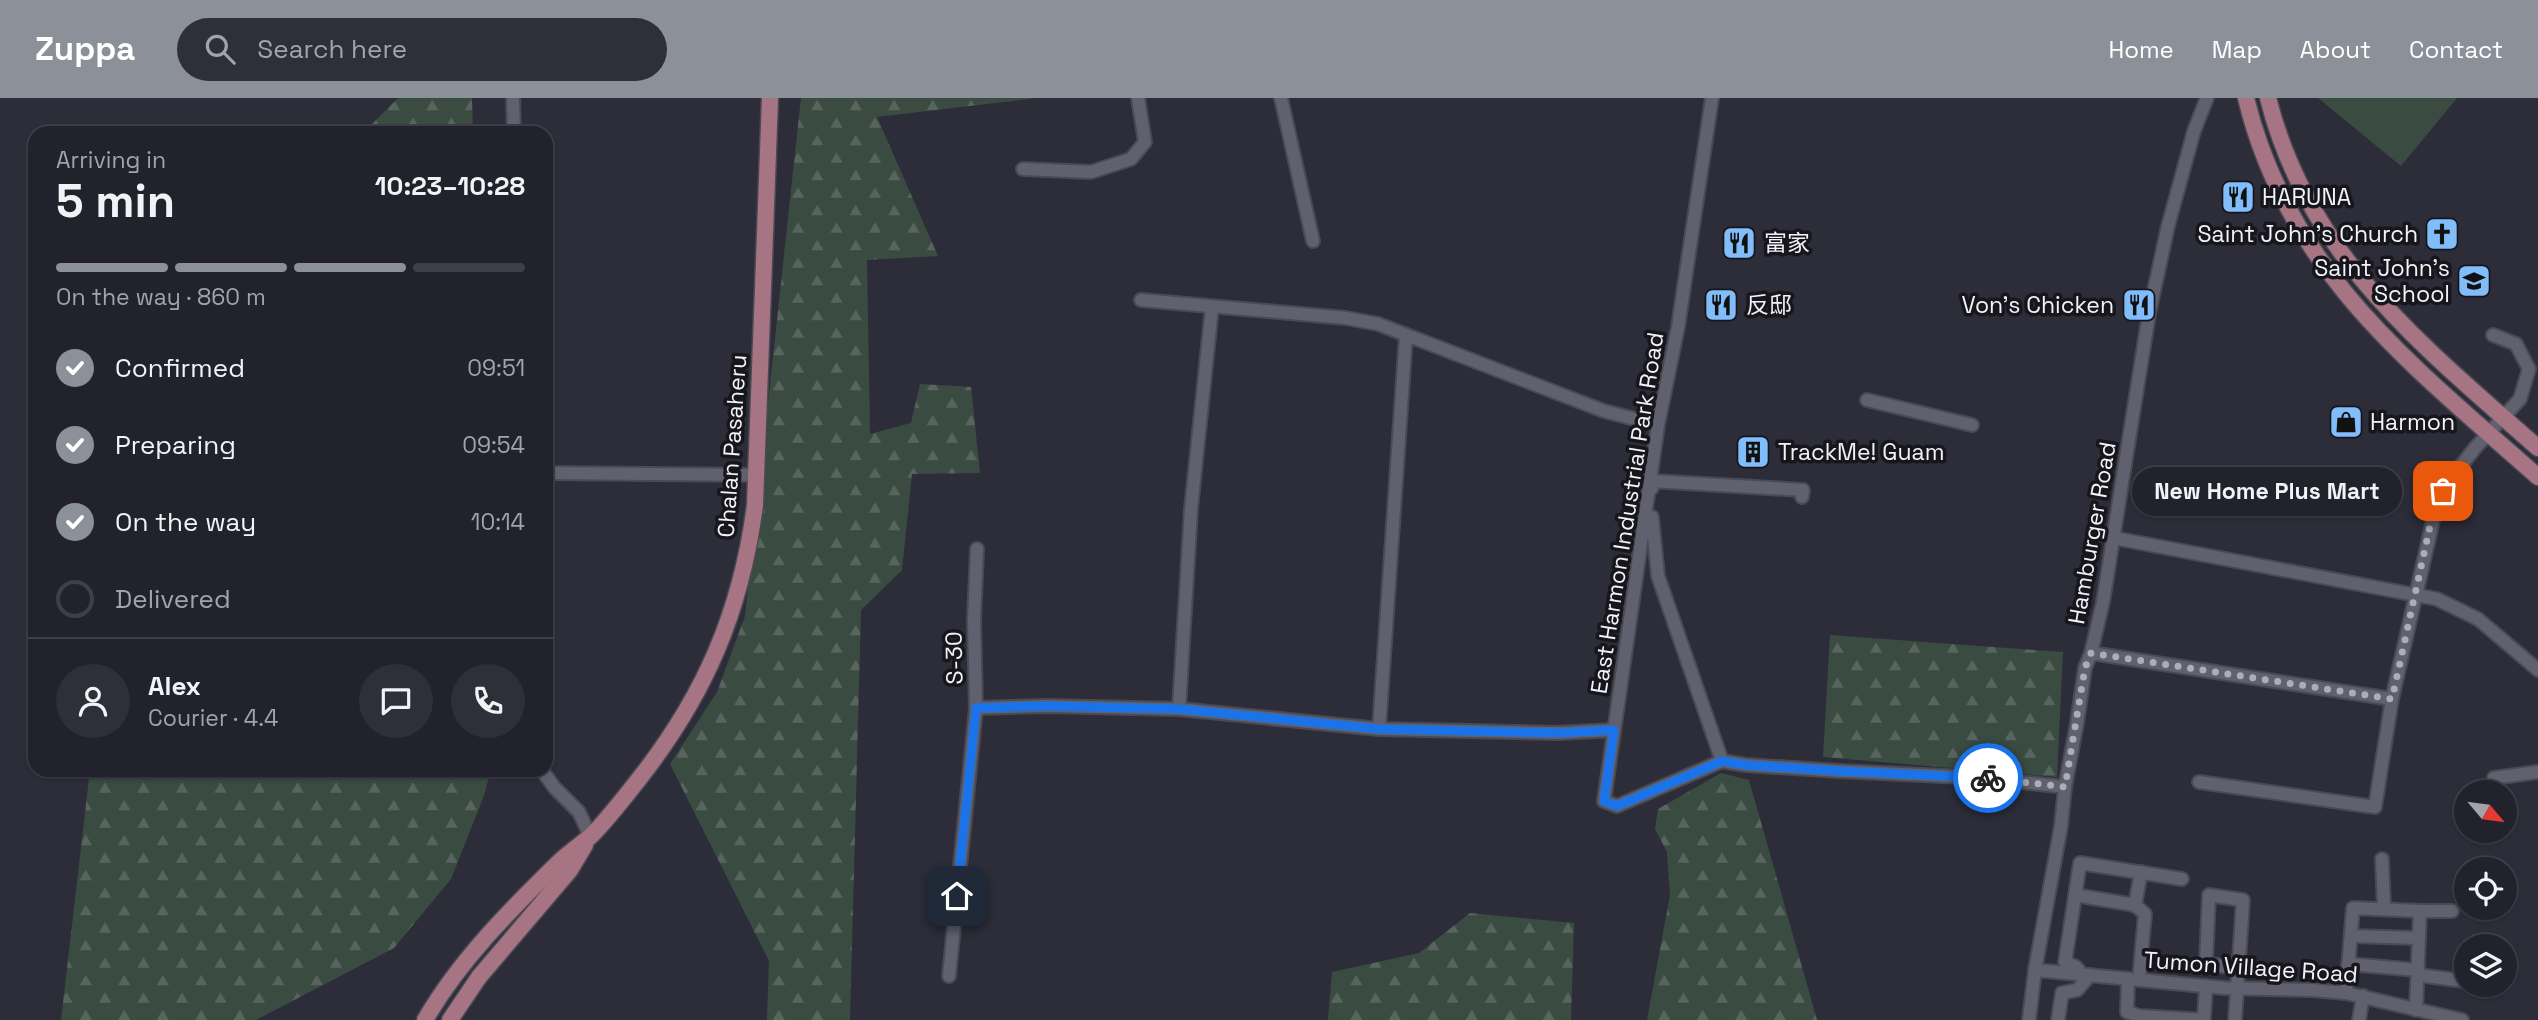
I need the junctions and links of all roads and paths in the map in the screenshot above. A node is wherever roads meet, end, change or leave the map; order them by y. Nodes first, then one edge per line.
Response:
1 (513, 98) edge
2 (770, 98) edge
3 (1138, 98) edge
4 (1281, 98) edge
5 (1712, 98) edge
6 (2207, 98) edge
7 (2246, 98) edge
8 (2268, 98) edge
9 (514, 126) edge
10 (1023, 169) dead end
11 (1313, 241) dead end
12 (1140, 300) dead end
13 (1212, 307) junction
14 (1406, 335) junction
15 (2493, 335) dead end
16 (1867, 400) dead end
17 (2502, 416) junction
18 (1658, 425) junction
19 (1972, 425) dead end
20 (2488, 432) junction
21 (2538, 448) edge
22 (553, 473) edge
23 (757, 475) junction
24 (2538, 477) edge
25 (1652, 481) junction
26 (1802, 497) dead end
27 (2114, 538) junction
28 (977, 548) dead end
29 (2415, 593) junction
30 (2091, 653) junction
31 (2538, 670) edge
32 (2392, 699) junction
33 (976, 708) junction
34 (1179, 709) junction
35 (1379, 729) junction
36 (1614, 730) junction
37 (1722, 761) junction
38 (2538, 772) edge
39 (547, 777) edge
40 (2494, 780) edge
41 (2199, 782) dead end
42 (2065, 787) junction
43 (590, 836) junction
44 (2382, 859) dead end
45 (2141, 872) junction
46 (2182, 878) dead end
47 (2075, 895) junction
48 (2135, 905) junction
49 (2384, 909) junction
50 (2420, 911) junction
51 (2452, 911) dead end
52 (2351, 936) junction
53 (2419, 939) junction
54 (2348, 964) junction
55 (2238, 969) junction
56 (2035, 970) junction
57 (2418, 972) junction
58 (2086, 975) junction
59 (949, 976) dead end
60 (2133, 979) junction
61 (2454, 979) edge
62 (2206, 986) junction
63 (2237, 988) junction
64 (2346, 993) junction
65 (2363, 996) junction
66 (2395, 1004) junction
67 (2416, 1010) junction
68 (2204, 1019) edge
69 (425, 1020) edge
70 (450, 1020) edge
71 (2029, 1020) edge
72 (2058, 1020) edge
73 (2235, 1020) edge
74 (2359, 1020) edge
75 (2393, 1020) edge
76 (2462, 1020) edge

1 - 9 street
2 - 23 main road, Chalan Pasaheru
3 - 10 street
4 - 11 street
5 - 18 street, East Harmon Industrial Park Road
6 - 27 street, Hamburger Road
7 - 20 main road
8 - 17 main road
12 - 13 street
13 - 14 street
13 - 34 street
14 - 18 street
14 - 35 street
15 - 17 street
16 - 19 street
17 - 20 street
17 - 21 main road
18 - 25 street, East Harmon Industrial Park Road
20 - 24 main road
20 - 29 street
22 - 23 street
23 - 43 main road, Chalan Pasaheru
25 - 26 street
25 - 36 street, East Harmon Industrial Park Road
25 - 37 street
27 - 29 street
27 - 30 street, Hamburger Road
28 - 33 street, S-30
29 - 31 street
29 - 32 street
30 - 32 street
30 - 42 street, Hamburger Road
32 - 41 street
33 - 34 street
33 - 59 street, S-30
34 - 35 street
35 - 36 street
36 - 37 street, East Harmon Industrial Park Road
37 - 42 street
38 - 40 street
39 - 43 street
42 - 56 street, Hamburger Road
43 - 69 main road, Chalan Pasaheru
43 - 70 main road, Chalan Pasaheru
44 - 49 street
45 - 46 street
45 - 47 street
45 - 48 street
47 - 48 street
47 - 58 street
48 - 60 street
49 - 50 street
49 - 52 street
50 - 51 street
50 - 53 street
52 - 53 street
52 - 54 street
53 - 57 street
54 - 57 street
54 - 64 street
55 - 55 street
55 - 63 street
56 - 58 street, Tumon Village Road
56 - 71 street, Hamburger Road
57 - 61 street
57 - 67 street
58 - 60 street, Tumon Village Road
58 - 72 street
60 - 62 street, Tumon Village Road
60 - 68 street
62 - 63 street, Tumon Village Road
62 - 68 street
63 - 64 street, Tumon Village Road
63 - 73 street
64 - 65 street, Tumon Village Road
65 - 66 street, Tumon Village Road
65 - 74 street
66 - 67 street, Tumon Village Road
66 - 75 street
67 - 76 street, Tumon Village Road

